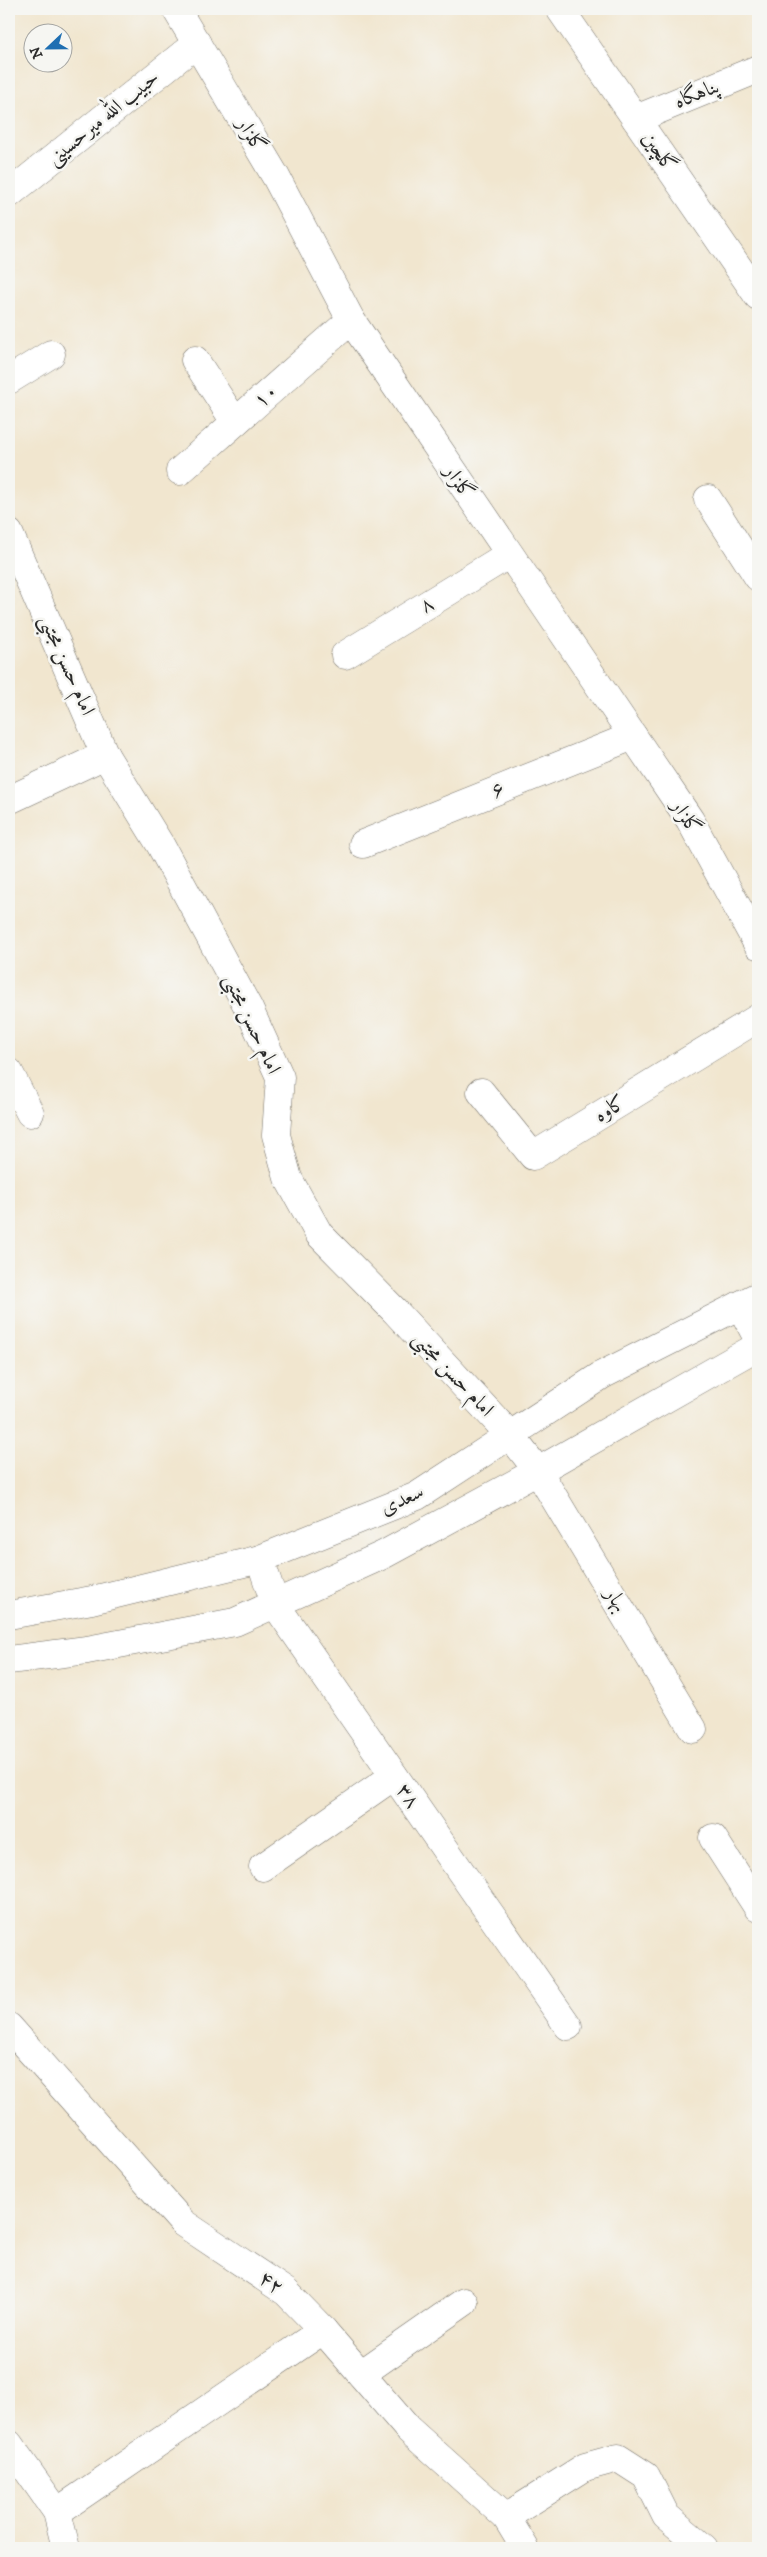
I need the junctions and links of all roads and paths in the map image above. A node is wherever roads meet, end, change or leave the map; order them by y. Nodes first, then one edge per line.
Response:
1 (176, 9) edge
2 (560, 9) edge
3 (197, 43) junction
4 (758, 69) edge
5 (636, 119) junction
6 (9, 194) edge
7 (758, 296) edge
8 (351, 320) junction
9 (51, 354) dead end
10 (194, 360) dead end
11 (9, 380) edge
12 (235, 422) junction
13 (180, 470) dead end
14 (708, 499) dead end
15 (9, 533) edge
16 (508, 554) junction
17 (758, 577) edge
18 (345, 655) dead end
19 (633, 736) junction
20 (105, 755) junction
21 (9, 800) edge
22 (362, 844) dead end
23 (758, 945) edge
24 (758, 1018) edge
25 (9, 1072) edge
26 (481, 1092) dead end
27 (30, 1113) dead end
28 (749, 1301) edge
29 (758, 1339) edge
30 (758, 1346) edge
31 (510, 1435) junction
32 (538, 1470) junction
33 (260, 1559) junction
34 (275, 1604) junction
35 (9, 1615) edge
36 (9, 1660) edge
37 (694, 1728) dead end
38 (394, 1776) junction
39 (713, 1838) dead end
40 (263, 1867) dead end
41 (757, 1903) edge
42 (568, 2026) dead end
43 (9, 2027) edge
44 (464, 2302) dead end
45 (323, 2330) junction
46 (362, 2374) junction
47 (9, 2444) edge
48 (57, 2512) junction
49 (506, 2517) junction
50 (66, 2548) edge
51 (525, 2548) edge
52 (704, 2548) edge

1 - 3 street, گلزار
2 - 5 street, گلچین
3 - 6 street, حبیب الله میرحسینی
3 - 8 street, گلزار
4 - 5 street, پناهگاه
5 - 7 street, گلچین
8 - 12 street, ۱۰
8 - 16 street, گلزار
9 - 11 street
10 - 12 street
12 - 13 street, ۱۰
14 - 17 street
15 - 20 street, امام حسن مجتبی
16 - 18 street, ۸
16 - 19 street, گلزار
19 - 22 street, ۶
19 - 23 street, گلزار
20 - 21 street
20 - 31 street, امام حسن مجتبی
24 - 26 street, کاوه
25 - 27 street
28 - 29 street
28 - 31 street, سعدی
30 - 32 street, سعدی
31 - 32 street, امام حسن مجتبی
31 - 33 street, سعدی
32 - 34 street, سعدی
32 - 37 street, بهار
33 - 34 street, ۳۸
33 - 35 street, سعدی
34 - 36 street, سعدی
34 - 38 street, ۳۸
38 - 40 street
38 - 42 street, ۳۸
39 - 41 street
43 - 45 street, ۴۲
44 - 46 street
45 - 46 street, ۴۲
45 - 48 street
46 - 49 street, ۴۲
47 - 48 street
48 - 50 street
49 - 51 street, ۴۲
49 - 52 street

